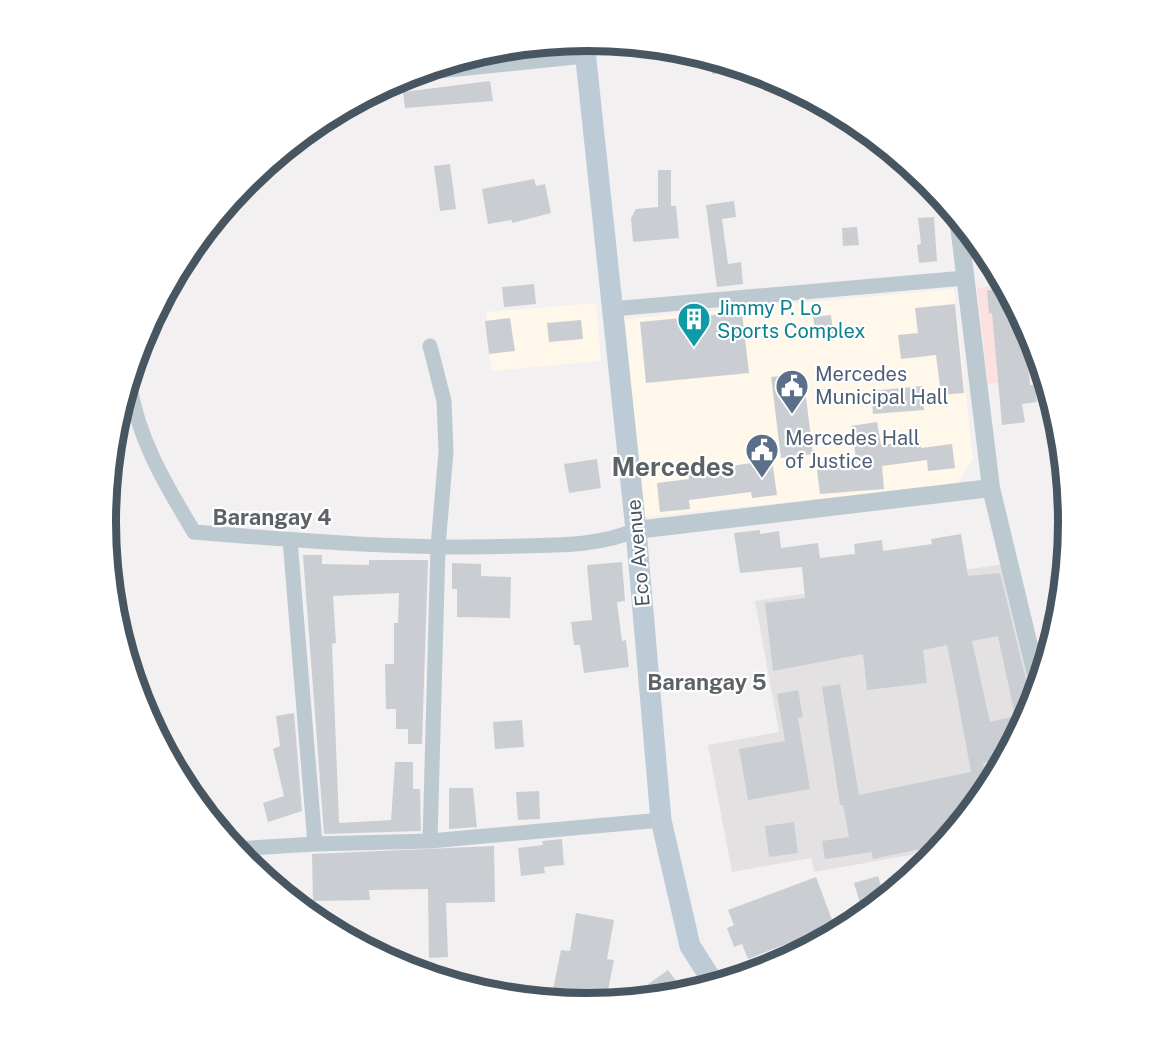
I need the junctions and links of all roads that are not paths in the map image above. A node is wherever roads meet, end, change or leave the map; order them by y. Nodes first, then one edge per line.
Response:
1 (584, 51) edge
2 (555, 52) edge
3 (487, 62) edge
4 (960, 232) edge
5 (965, 278) junction
6 (612, 309) junction
7 (430, 346) dead end
8 (132, 401) edge
9 (991, 488) junction
10 (636, 530) junction
11 (290, 540) junction
12 (438, 547) junction
13 (1035, 671) edge
14 (662, 820) junction
15 (430, 841) junction
16 (315, 844) junction
17 (247, 848) edge
18 (710, 978) edge

1 - 6 main road, Eco Avenue
2 - 3 street
4 - 5 street
5 - 6 street
5 - 9 street
6 - 10 main road, Eco Avenue
7 - 12 street
8 - 11 street
9 - 10 street
9 - 13 street
10 - 12 street
10 - 14 main road, Eco Avenue
11 - 12 street
11 - 16 street
12 - 15 street
14 - 15 street
14 - 18 main road, Eco Avenue
15 - 16 street
16 - 17 street

